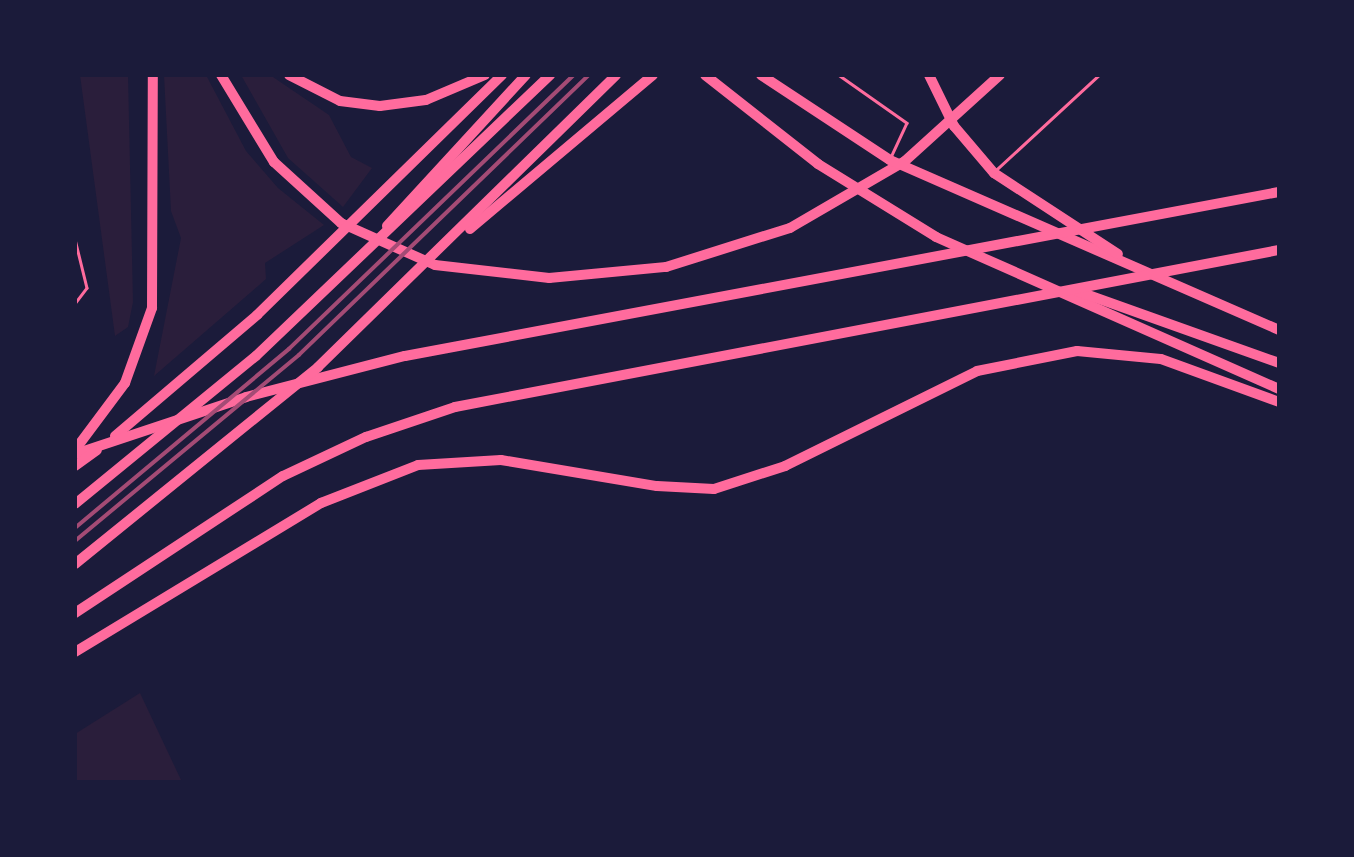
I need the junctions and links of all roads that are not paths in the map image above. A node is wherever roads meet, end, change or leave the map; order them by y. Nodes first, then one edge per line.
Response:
1 (153, 75) edge
2 (221, 75) edge
3 (289, 75) edge
4 (485, 75) edge
5 (502, 75) edge
6 (526, 75) edge
7 (550, 75) edge
8 (616, 75) edge
9 (653, 75) edge
10 (705, 75) edge
11 (761, 75) edge
12 (839, 75) edge
13 (929, 75) edge
14 (1000, 75) edge
15 (1100, 75) edge
16 (890, 160) junction
17 (994, 173) junction
18 (1279, 192) edge
19 (75, 239) edge
20 (1279, 250) edge
21 (1138, 268) junction
22 (346, 272) junction
23 (1010, 273) junction
24 (414, 275) junction
25 (75, 304) edge
26 (1279, 330) edge
27 (1279, 363) edge
28 (1279, 389) edge
29 (1279, 402) edge
30 (75, 452) edge
31 (75, 466) edge
32 (75, 504) edge
33 (75, 564) edge
34 (75, 613) edge
35 (75, 652) edge

1 - 30 highway
2 - 14 highway
3 - 4 highway
5 - 31 highway
6 - 22 highway
7 - 22 highway
8 - 24 highway
9 - 24 highway
10 - 23 highway
11 - 16 highway
12 - 16 lane
13 - 17 highway
15 - 17 lane
16 - 21 highway
17 - 21 highway
18 - 30 highway
19 - 25 lane
20 - 34 highway
21 - 26 highway
22 - 32 highway
23 - 27 highway
23 - 28 highway
24 - 33 highway
29 - 35 highway

